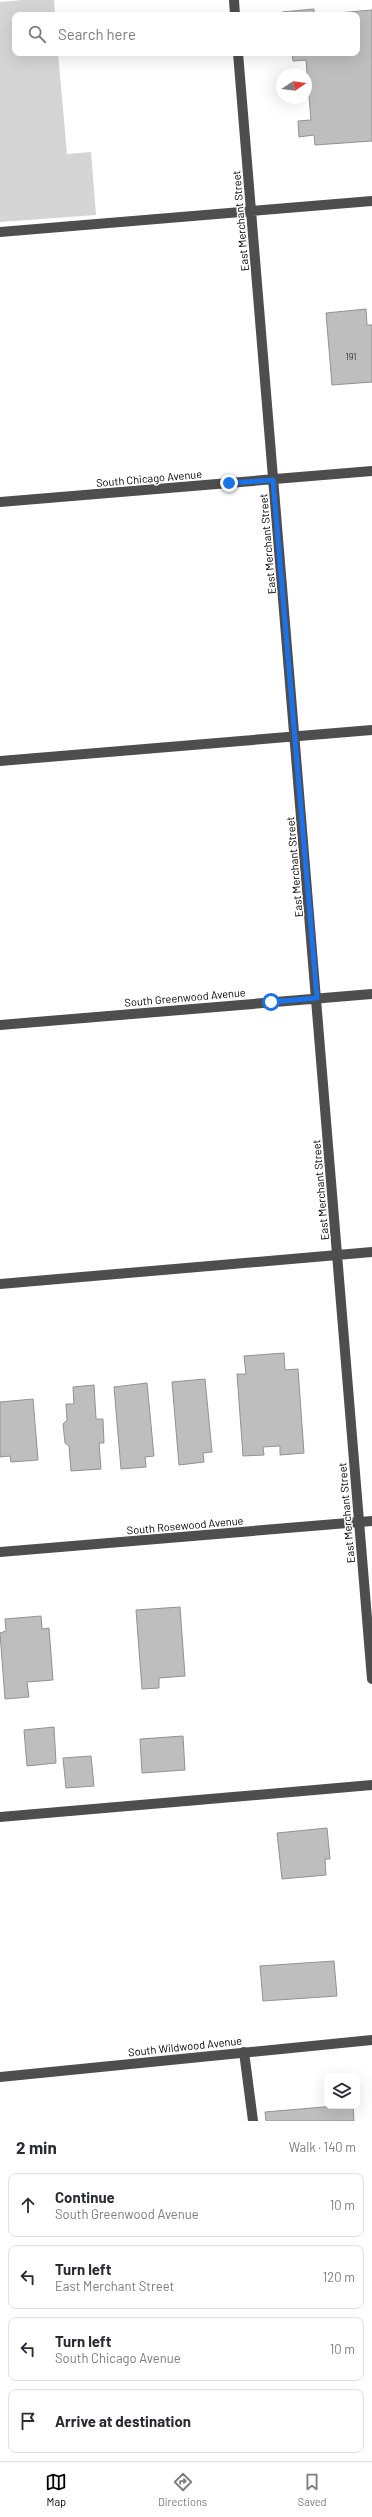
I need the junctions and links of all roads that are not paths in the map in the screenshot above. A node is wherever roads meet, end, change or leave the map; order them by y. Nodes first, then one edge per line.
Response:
1 (234, 0) edge
2 (235, 12) edge
3 (238, 56) edge
4 (372, 201) edge
5 (251, 211) junction
6 (0, 232) edge
7 (372, 472) edge
8 (273, 480) junction
9 (0, 502) edge
10 (372, 730) edge
11 (295, 736) junction
12 (0, 761) edge
13 (372, 994) edge
14 (317, 998) junction
15 (0, 1025) edge
16 (372, 1252) edge
17 (337, 1255) junction
18 (0, 1284) edge
19 (372, 1521) edge
20 (359, 1522) junction
21 (0, 1552) edge
22 (372, 1679) edge
23 (372, 1785) edge
24 (0, 1817) edge
25 (372, 2040) edge
26 (244, 2052) junction
27 (0, 2077) edge
28 (252, 2121) edge

1 - 2 street
3 - 5 street, East Merchant Street
4 - 5 street
5 - 6 street
5 - 8 street, East Merchant Street
7 - 8 street, South Chicago Avenue
8 - 9 street, South Chicago Avenue
8 - 11 street, East Merchant Street
10 - 11 street
11 - 12 street
11 - 14 street, East Merchant Street
13 - 14 street, South Greenwood Avenue
14 - 15 street, South Greenwood Avenue
14 - 17 street, East Merchant Street
16 - 17 street
17 - 18 street
17 - 20 street, East Merchant Street
19 - 20 street, South Rosewood Avenue
20 - 21 street, South Rosewood Avenue
20 - 22 street, East Merchant Street
23 - 24 street
25 - 26 street, South Wildwood Avenue
26 - 27 street, South Wildwood Avenue
26 - 28 street

